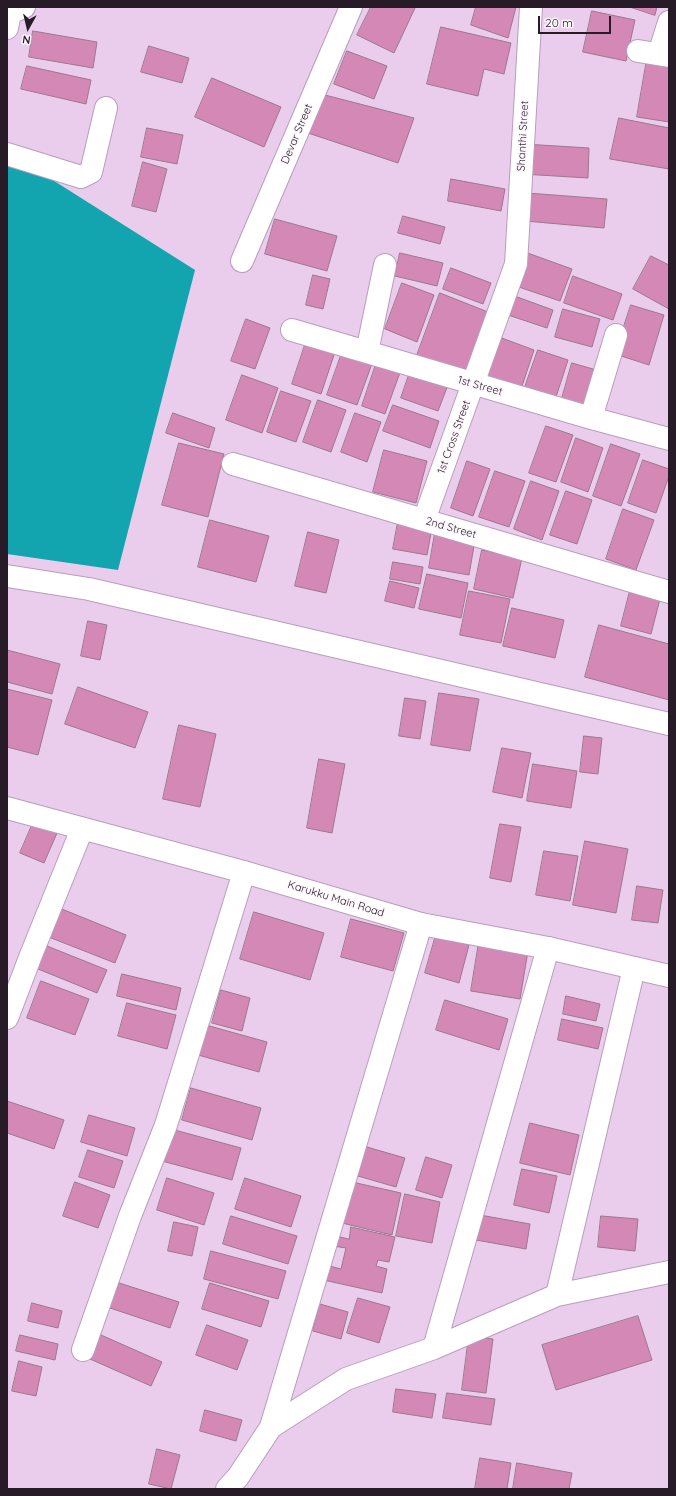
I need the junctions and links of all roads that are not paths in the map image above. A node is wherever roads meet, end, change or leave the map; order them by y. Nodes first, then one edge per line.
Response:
1 (24, 7) edge
2 (351, 7) edge
3 (531, 7) edge
4 (669, 22) edge
5 (7, 28) edge
6 (655, 54) edge
7 (106, 108) dead end
8 (7, 154) edge
9 (242, 261) dead end
10 (516, 264) joint
11 (385, 265) dead end
12 (292, 330) dead end
13 (616, 335) dead end
14 (367, 352) junction
15 (474, 384) junction
16 (591, 418) junction
17 (669, 440) edge
18 (233, 464) dead end
19 (424, 520) junction
20 (7, 576) edge
21 (669, 592) edge
22 (669, 724) edge
23 (7, 808) edge
24 (82, 829) junction
25 (244, 872) junction
26 (421, 924) junction
27 (548, 948) junction
28 (634, 968) junction
29 (669, 976) edge
30 (7, 1018) edge
31 (669, 1272) edge
32 (557, 1295) junction
33 (434, 1348) junction
34 (83, 1350) dead end
35 (271, 1427) junction
36 (227, 1489) edge

1 - 5 street
2 - 9 street, Devar Street
3 - 10 street, Shanthi Street
4 - 6 street
7 - 8 street
10 - 15 street, 1st Cross Street
11 - 14 street
12 - 14 street, 1st Street
13 - 16 street
14 - 15 street, 1st Street
15 - 16 street, 1st Street
15 - 19 street, 1st Cross Street
16 - 17 street, 1st Street
18 - 19 street, 2nd Street
19 - 21 street, 2nd Street
20 - 22 street
23 - 24 street, Karukku Main Road
24 - 25 street, Karukku Main Road
24 - 30 street
25 - 26 street, Karukku Main Road
25 - 34 street
26 - 27 street, Karukku Main Road
26 - 35 street
27 - 28 street, Karukku Main Road
27 - 33 street
28 - 29 street, Karukku Main Road
28 - 32 street
31 - 32 street
32 - 33 street
33 - 35 street
35 - 36 street

